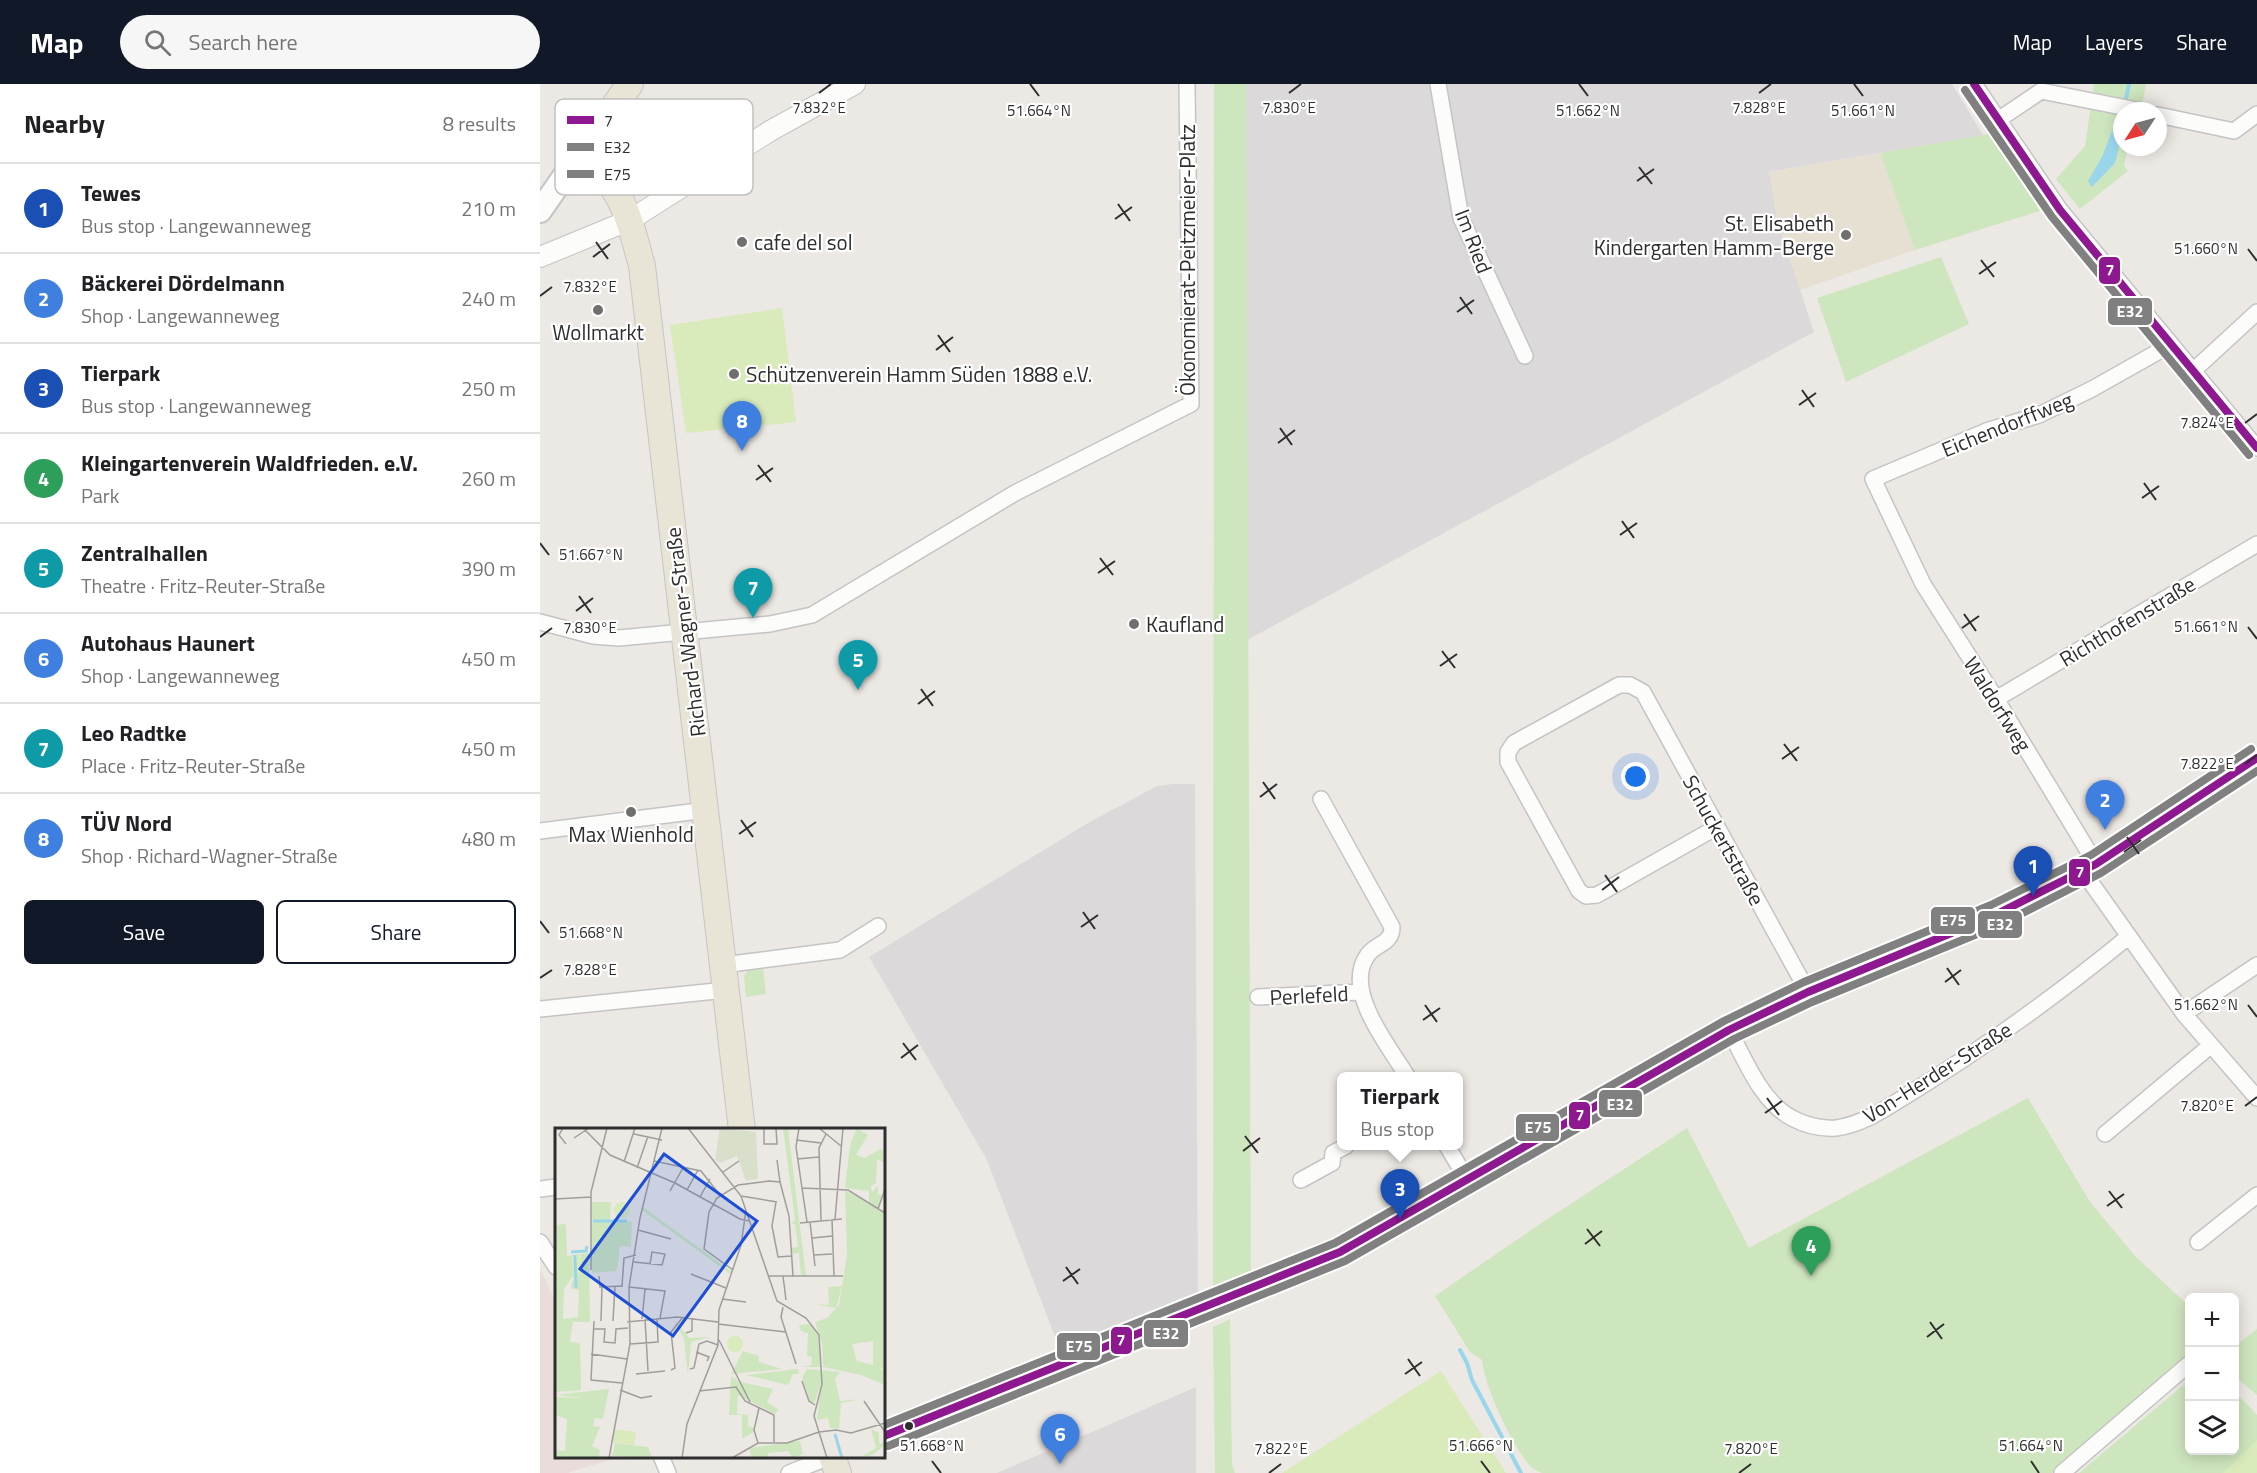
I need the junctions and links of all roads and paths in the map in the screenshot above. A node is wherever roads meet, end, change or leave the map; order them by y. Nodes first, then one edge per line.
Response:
1 (630, 84) edge
2 (855, 84) edge
3 (1186, 84) edge
4 (1438, 84) edge
5 (1974, 84) edge
6 (619, 99) edge
7 (2113, 105) edge
8 (2257, 114) edge
9 (2167, 117) edge
10 (1998, 120) junction
11 (753, 142) edge
12 (555, 189) edge
13 (619, 195) edge
14 (669, 195) edge
15 (540, 211) edge
16 (630, 220) junction
17 (540, 258) edge
18 (2257, 312) edge
19 (2170, 345) junction
20 (1525, 356) dead end
21 (2193, 371) junction
22 (2257, 448) edge
23 (1873, 479) joint
24 (2257, 544) edge
25 (541, 626) edge
26 (685, 633) junction
27 (1996, 699) junction
28 (2257, 758) edge
29 (1321, 799) dead end
30 (706, 810) junction
31 (1717, 827) junction
32 (540, 831) edge
33 (2089, 867) junction
34 (878, 926) dead end
35 (2128, 937) junction
36 (2257, 965) edge
37 (725, 977) junction
38 (1360, 992) junction
39 (1808, 992) junction
40 (1258, 997) dead end
41 (540, 1010) edge
42 (2184, 1014) junction
43 (1729, 1030) junction
44 (2210, 1046) junction
45 (1404, 1072) edge
46 (2257, 1098) edge
47 (742, 1128) edge
48 (2105, 1134) dead end
49 (1339, 1150) edge
50 (1449, 1150) edge
51 (1301, 1180) dead end
52 (1468, 1181) junction
53 (555, 1187) edge
54 (540, 1189) edge
55 (2257, 1195) edge
56 (540, 1242) edge
57 (2198, 1242) dead end
58 (555, 1265) edge
59 (2185, 1367) edge
60 (885, 1436) edge
61 (662, 1458) edge
62 (827, 1458) edge
63 (833, 1458) edge
64 (668, 1473) edge
65 (789, 1473) edge
66 (838, 1473) edge
67 (2062, 1473) edge

1 - 6 main road
2 - 11 street
3 - 26 street, Ökonomierat-Peitzmeier-Platz
4 - 20 street, Im Ried
5 - 10 street
7 - 10 street
8 - 9 street
10 - 19 street
12 - 15 main road
13 - 16 main road, Richard-Wagner-Straße
14 - 16 street
16 - 17 street
16 - 26 main road, Richard-Wagner-Straße
18 - 21 street
19 - 21 street
19 - 23 street, Eichendorffweg
21 - 22 street
23 - 27 street, Waldorfweg
24 - 27 street, Richthofenstraße
25 - 26 street
26 - 30 main road, Richard-Wagner-Straße
27 - 33 street, Waldorfweg
28 - 33 street
29 - 38 street
30 - 32 street
30 - 37 main road, Richard-Wagner-Straße
31 - 31 street, Schuckertstraße
31 - 39 street, Schuckertstraße
33 - 35 street, Waldorfweg
33 - 39 street
34 - 37 street
35 - 42 street, Waldorfweg
35 - 43 street, Von-Herder-Straße
36 - 42 street
37 - 41 street
37 - 47 main road, Richard-Wagner-Straße
38 - 40 street, Perlefeld
38 - 45 street
39 - 43 street
42 - 44 street, Waldorfweg
43 - 52 street
44 - 46 street, Waldorfweg
44 - 48 street
49 - 51 street
50 - 52 street
52 - 60 street
53 - 54 street
55 - 57 street
56 - 58 street
59 - 67 street
61 - 64 street
62 - 65 street
63 - 66 main road

